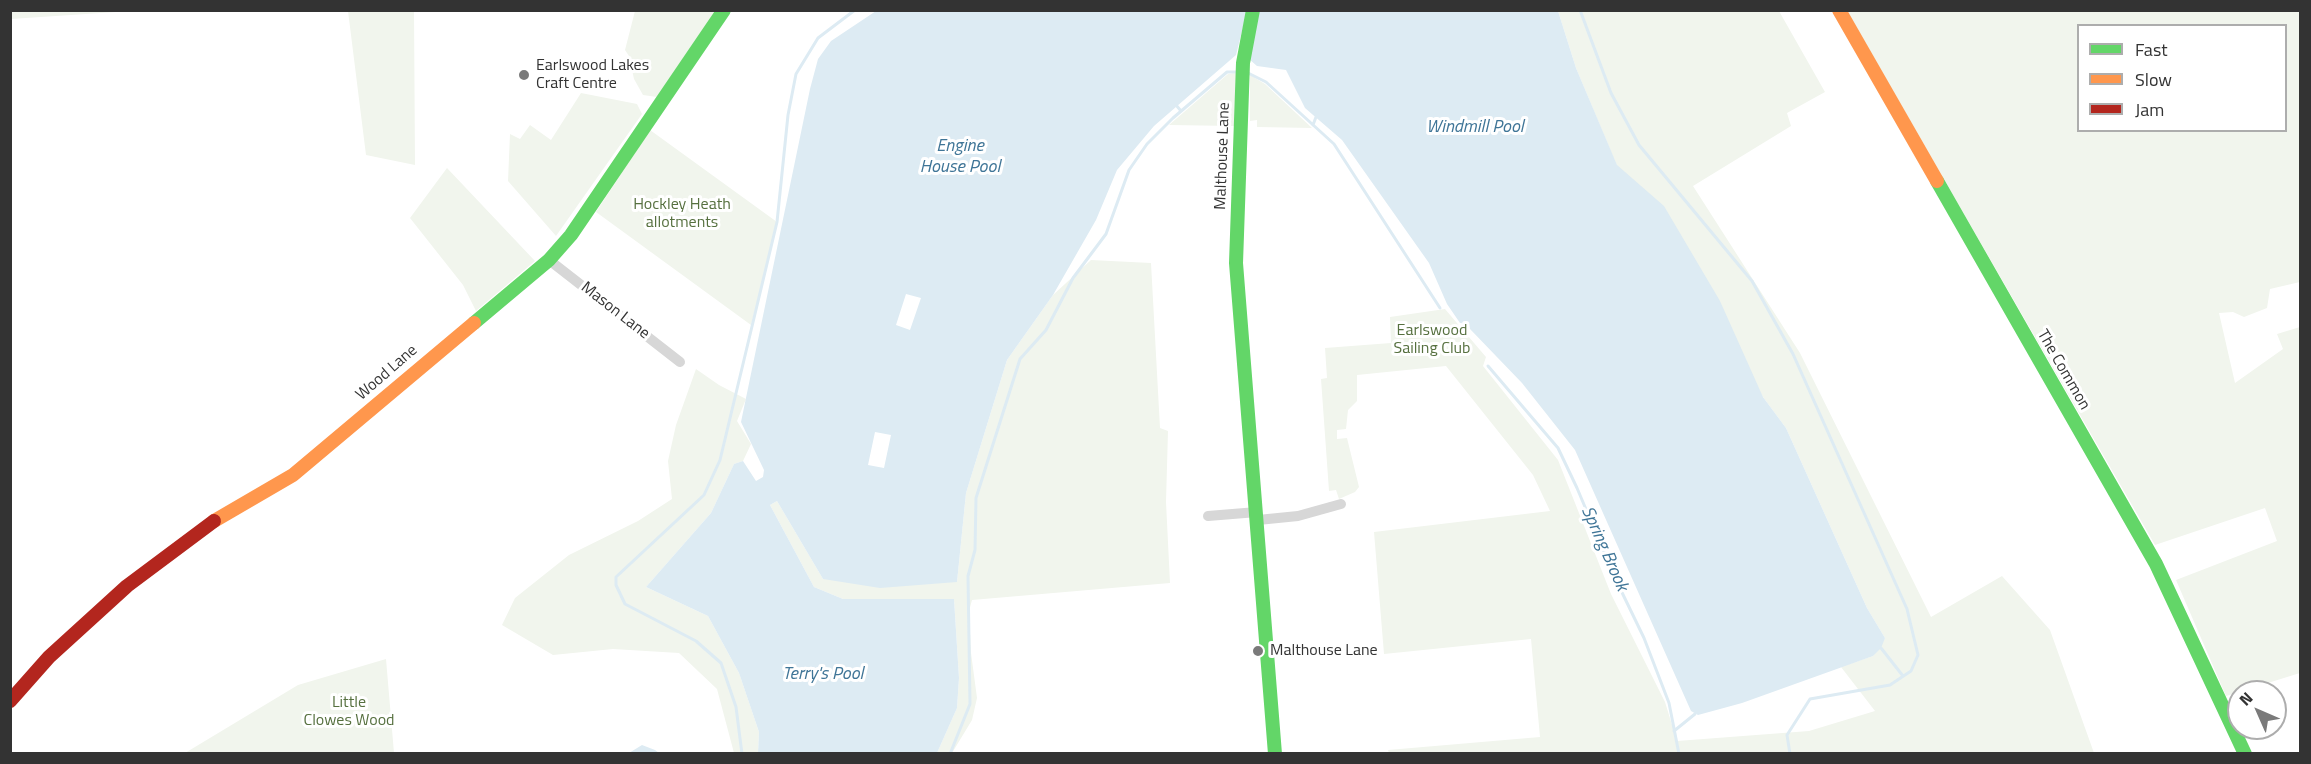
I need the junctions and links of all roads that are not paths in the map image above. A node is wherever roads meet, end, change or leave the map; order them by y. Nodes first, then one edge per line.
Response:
1 (724, 10) edge
2 (1253, 10) edge
3 (1839, 10) edge
4 (549, 260) junction
5 (680, 362) dead end
6 (1341, 504) dead end
7 (1208, 516) dead end
8 (1257, 516) junction
9 (10, 701) edge
10 (1275, 753) edge
11 (2245, 753) edge

1 - 4 street, Wood Lane
2 - 8 street, Malthouse Lane
3 - 11 street, The Common
4 - 5 street, Mason Lane
4 - 9 street, Wood Lane
6 - 8 street
7 - 8 street
8 - 10 street, Malthouse Lane

